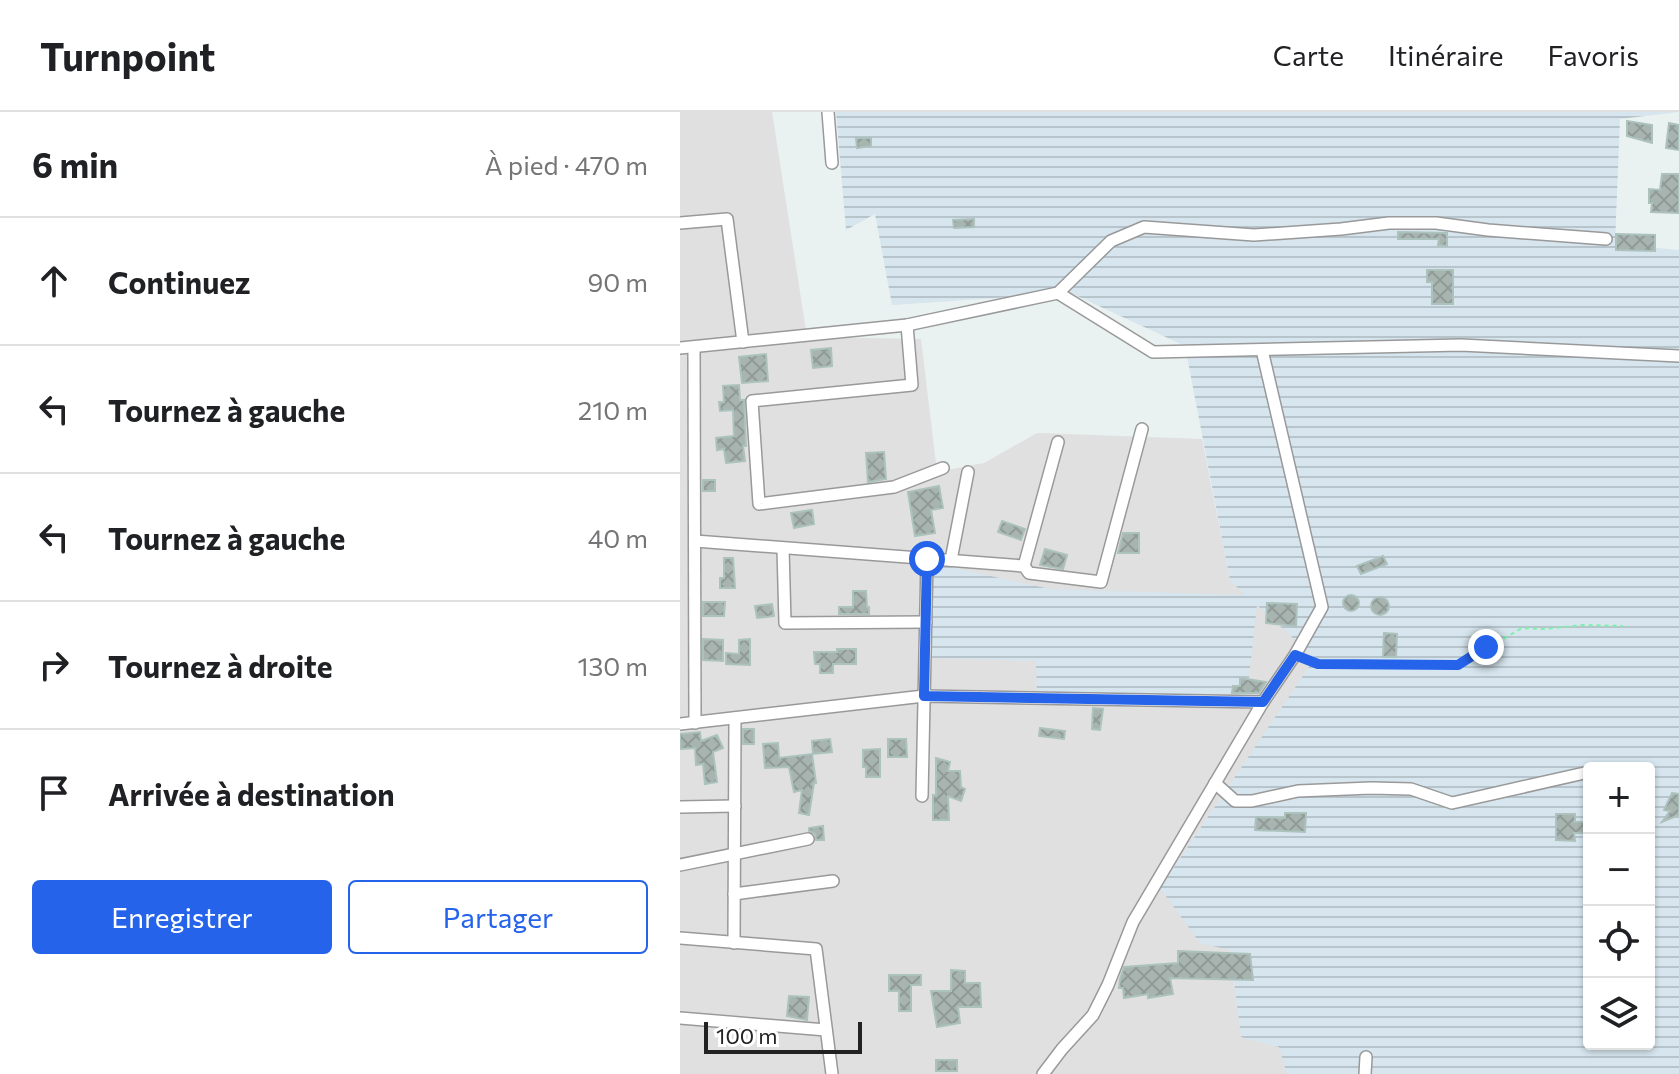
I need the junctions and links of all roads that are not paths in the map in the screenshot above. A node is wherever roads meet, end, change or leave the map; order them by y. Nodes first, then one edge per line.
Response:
1 (828, 112) edge
2 (832, 163) dead end
3 (680, 223) edge
4 (1606, 239) dead end
5 (1058, 293) junction
6 (907, 325) junction
7 (743, 342) junction
8 (694, 347) junction
9 (680, 348) edge
10 (1262, 350) junction
11 (1679, 356) edge
12 (1142, 429) dead end
13 (1058, 442) dead end
14 (943, 468) dead end
15 (968, 472) dead end
16 (695, 541) junction
17 (783, 548) junction
18 (927, 559) junction
19 (951, 560) junction
20 (1024, 566) junction
21 (926, 622) junction
22 (924, 696) junction
23 (1263, 702) junction
24 (735, 718) junction
25 (695, 723) junction
26 (680, 724) edge
27 (1583, 773) edge
28 (1215, 783) junction
29 (922, 796) dead end
30 (735, 806) junction
31 (680, 807) edge
32 (808, 839) dead end
33 (735, 854) junction
34 (680, 865) edge
35 (833, 881) dead end
36 (734, 894) junction
37 (680, 938) edge
38 (734, 943) junction
39 (680, 1018) edge
40 (826, 1030) junction
41 (1366, 1057) dead end
42 (832, 1074) edge
43 (1043, 1074) edge
44 (1365, 1074) edge

1 - 2 street
3 - 7 street
4 - 5 street
5 - 6 street
5 - 10 street
6 - 7 street
6 - 14 street
7 - 8 street
8 - 9 street
8 - 16 street
10 - 11 street
10 - 23 street
12 - 20 street
13 - 20 street
15 - 19 street
16 - 17 street
16 - 25 street
17 - 18 street
17 - 21 street
18 - 19 street
18 - 21 street
19 - 20 street
21 - 22 street
22 - 23 street
22 - 24 street
22 - 29 street
23 - 28 street
24 - 25 street
24 - 30 street
25 - 26 street
27 - 28 street
28 - 43 street
30 - 31 street
30 - 33 street
32 - 33 street
33 - 34 street
33 - 36 street
35 - 36 street
36 - 38 street
37 - 38 street
38 - 40 street
39 - 40 street
40 - 42 street
41 - 44 street

